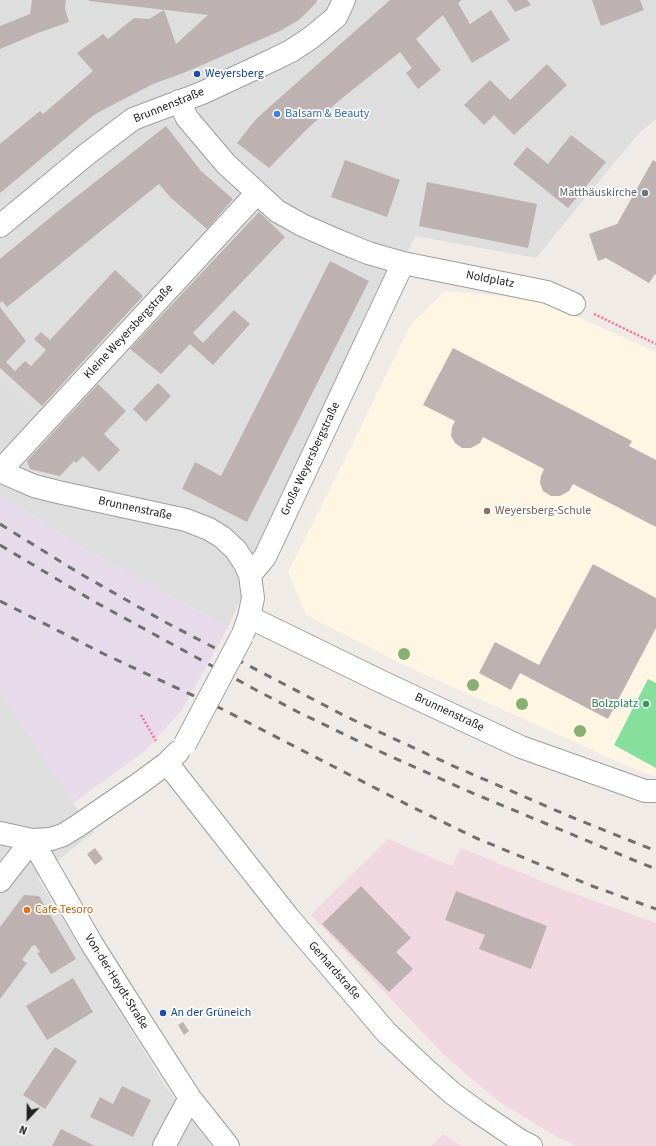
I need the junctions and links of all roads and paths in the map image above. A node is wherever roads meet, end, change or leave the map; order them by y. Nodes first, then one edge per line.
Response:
1 (344, 0) edge
2 (179, 101) junction
3 (257, 193) junction
4 (0, 226) edge
5 (403, 263) junction
6 (574, 304) joint
7 (656, 344) edge
8 (0, 471) edge
9 (250, 575) junction
10 (246, 627) junction
11 (141, 715) dead end
12 (157, 743) dead end
13 (167, 763) junction
14 (656, 791) edge
15 (0, 833) edge
16 (32, 840) junction
17 (0, 881) edge
18 (190, 1098) junction
19 (524, 1144) edge
20 (164, 1146) edge
21 (228, 1146) edge

1 - 2 street, Brunnenstraße
2 - 3 street
2 - 4 street, Brunnenstraße
3 - 5 street
3 - 8 street, Kleine Weyersbergstraße
5 - 6 street, Noldplatz
5 - 9 street, Große Weyersbergstraße
6 - 7 path
8 - 9 street, Brunnenstraße
9 - 10 street
10 - 13 street, bridge
10 - 14 street, Brunnenstraße
11 - 12 path
13 - 16 street
13 - 19 street, Gerhardstraße
15 - 16 street
16 - 17 street
16 - 18 street, Von-der-Heydt-Straße
18 - 20 street
18 - 21 street, Von-der-Heydt-Straße

